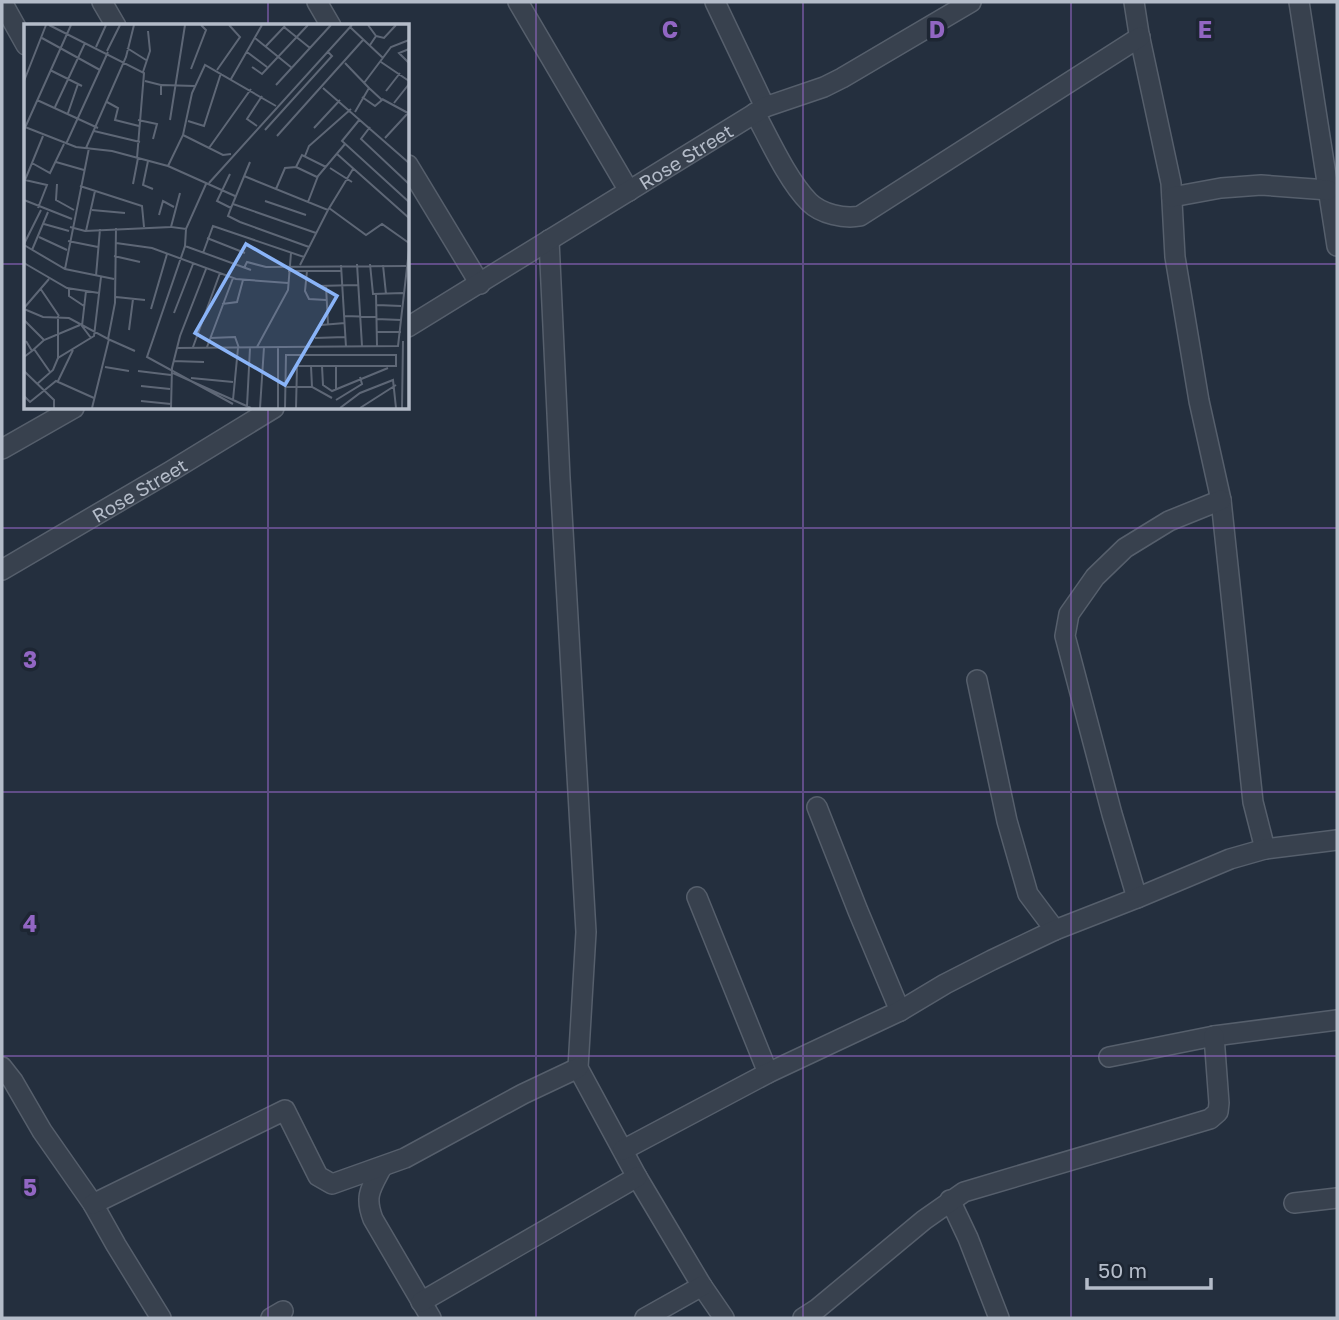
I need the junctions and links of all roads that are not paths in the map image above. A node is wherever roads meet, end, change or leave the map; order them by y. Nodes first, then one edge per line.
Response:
1 (2, 2) edge
2 (102, 2) edge
3 (317, 2) edge
4 (518, 2) edge
5 (715, 2) edge
6 (971, 2) edge
7 (1134, 2) edge
8 (1299, 2) edge
9 (115, 24) edge
10 (330, 24) edge
11 (1140, 37) junction
12 (24, 41) edge
13 (760, 110) junction
14 (410, 168) edge
15 (1328, 190) junction
16 (629, 191) junction
17 (1172, 198) junction
18 (549, 240) junction
19 (1337, 247) edge
20 (480, 284) junction
21 (410, 326) edge
22 (70, 410) edge
23 (271, 410) edge
24 (2, 449) edge
25 (1221, 500) junction
26 (2, 570) edge
27 (977, 680) dead end
28 (817, 807) dead end
29 (1337, 840) edge
30 (1265, 849) junction
31 (697, 897) dead end
32 (1137, 898) junction
33 (1055, 930) junction
34 (900, 1011) junction
35 (1337, 1020) edge
36 (1214, 1036) junction
37 (1109, 1057) dead end
38 (2, 1067) edge
39 (578, 1068) junction
40 (768, 1073) junction
41 (623, 1150) junction
42 (382, 1167) junction
43 (637, 1177) junction
44 (1337, 1198) edge
45 (950, 1200) junction
46 (1294, 1203) dead end
47 (93, 1204) junction
48 (702, 1286) junction
49 (426, 1310) edge
50 (161, 1318) edge
51 (645, 1318) edge
52 (724, 1318) edge
53 (803, 1318) edge
54 (999, 1318) edge

1 - 12 street
2 - 9 street
3 - 10 street
4 - 16 street
5 - 13 street
6 - 13 street, Rose Street
7 - 11 street
8 - 15 street
11 - 13 street
11 - 17 street
13 - 16 street, Rose Street
14 - 20 street
15 - 17 street
15 - 19 street
16 - 18 street, Rose Street
17 - 25 street
18 - 20 street, Rose Street
18 - 39 street
20 - 21 street, Rose Street
22 - 24 street
23 - 26 street, Rose Street
25 - 30 street
25 - 32 street
27 - 33 street
28 - 34 street
29 - 30 street
30 - 32 street
31 - 40 street
32 - 33 street
33 - 34 street
34 - 40 street
35 - 36 street
36 - 37 street
36 - 45 street
38 - 47 street
39 - 41 street
39 - 42 street
40 - 41 street
41 - 43 street
42 - 47 street
42 - 49 street
43 - 48 street
43 - 49 street
44 - 46 street
45 - 53 street
45 - 54 street
47 - 50 street
48 - 51 street
48 - 52 street

